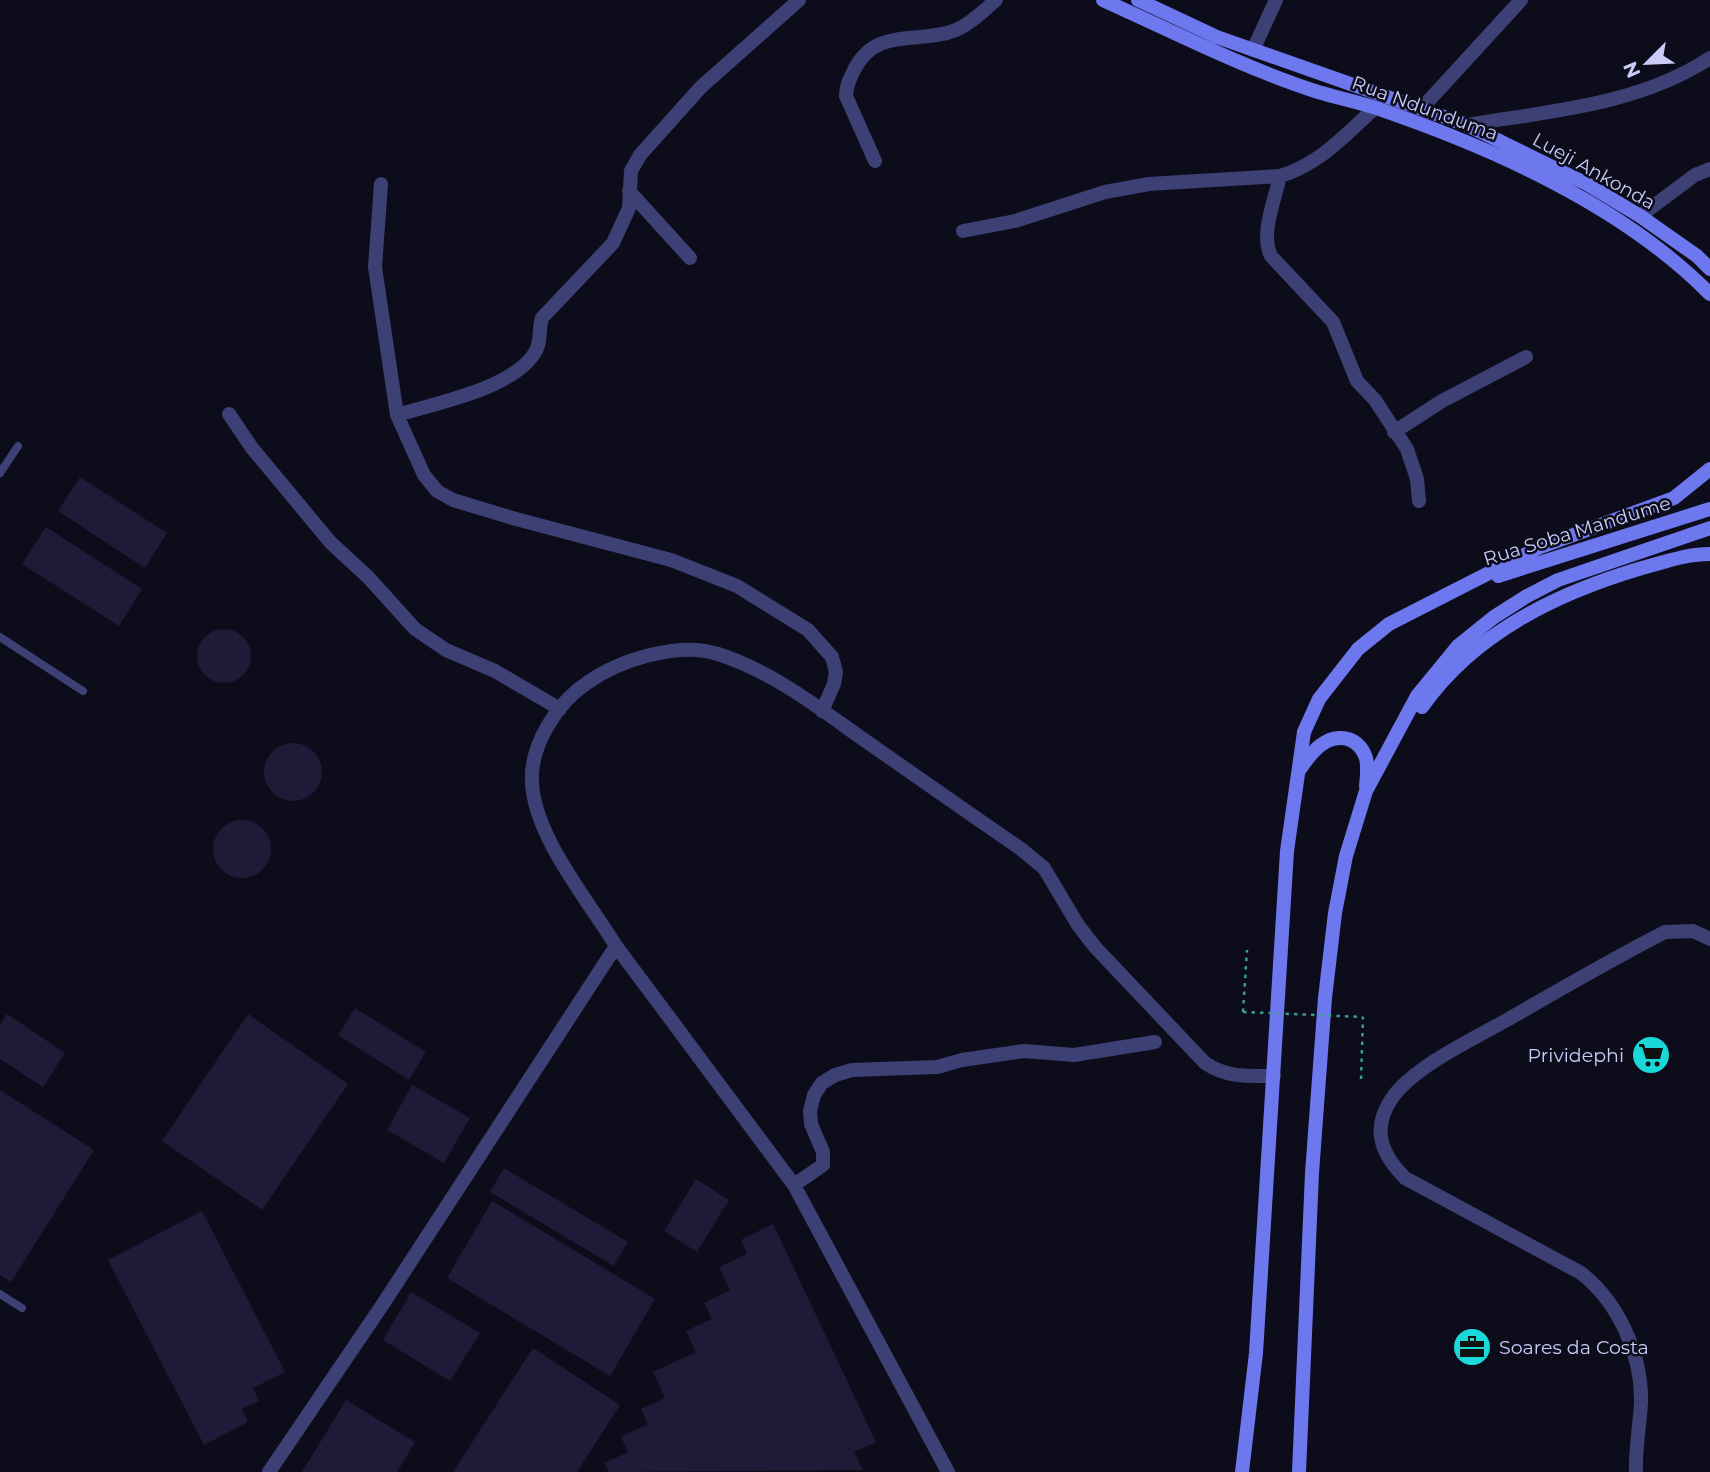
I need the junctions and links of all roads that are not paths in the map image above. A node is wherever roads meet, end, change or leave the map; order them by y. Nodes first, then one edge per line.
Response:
1 (799, 0) edge
2 (996, 0) edge
3 (1103, 0) edge
4 (1138, 0) edge
5 (1276, 0) edge
6 (1521, 0) edge
7 (1253, 50) junction
8 (1710, 58) edge
9 (1375, 108) junction
10 (1422, 108) junction
11 (1467, 125) junction
12 (875, 161) dead end
13 (1710, 169) edge
14 (1280, 176) junction
15 (381, 184) dead end
16 (629, 191) junction
17 (1640, 216) junction
18 (963, 231) dead end
19 (690, 258) dead end
20 (1710, 269) edge
21 (1710, 294) edge
22 (1526, 357) dead end
23 (229, 414) dead end
24 (397, 415) junction
25 (1394, 432) junction
26 (18, 446) dead end
27 (1710, 469) edge
28 (0, 473) edge
29 (1419, 501) dead end
30 (1710, 509) edge
31 (1710, 528) edge
32 (1710, 554) edge
33 (1456, 588) junction
34 (0, 637) edge
35 (82, 691) dead end
36 (560, 709) junction
37 (822, 711) junction
38 (1380, 765) junction
39 (1298, 771) junction
40 (1366, 790) junction
41 (1710, 939) edge
42 (616, 946) junction
43 (1155, 1042) dead end
44 (1275, 1076) junction
45 (794, 1185) junction
46 (0, 1294) edge
47 (22, 1308) dead end
48 (269, 1472) edge
49 (948, 1472) edge
50 (1242, 1472) edge
51 (1299, 1472) edge
52 (1636, 1472) edge

1 - 16 street
2 - 12 street
3 - 9 main road, Rua Ndunduma
4 - 7 main road, Lueji Ankonda
5 - 7 street
6 - 10 street
7 - 10 main road, Lueji Ankonda
8 - 11 street
9 - 14 street
9 - 21 main road, Rua Ndunduma
10 - 11 main road, Lueji Ankonda
11 - 17 main road, Lueji Ankonda
13 - 17 street
14 - 18 street
14 - 25 street
15 - 24 street
16 - 19 street
16 - 24 street
17 - 20 main road, Lueji Ankonda
22 - 25 street
23 - 36 street
24 - 37 street
25 - 29 street
26 - 28 lane
27 - 33 main road
30 - 33 main road, Rua Soba Mandume
31 - 38 main road
32 - 38 main road
33 - 39 main road
34 - 35 lane
36 - 37 street
36 - 42 street
37 - 44 street
38 - 40 main road
39 - 40 main road
39 - 44 main road
40 - 51 main road
41 - 52 street
42 - 45 street
42 - 48 street
43 - 45 street
44 - 50 main road
45 - 49 street
46 - 47 lane

